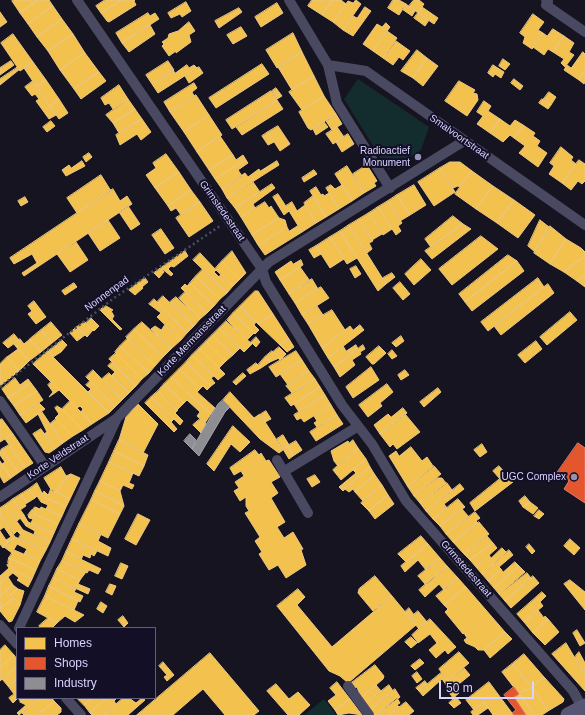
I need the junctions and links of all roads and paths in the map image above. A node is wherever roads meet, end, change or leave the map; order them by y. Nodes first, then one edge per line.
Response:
1 (77, 0) edge
2 (289, 0) edge
3 (546, 0) edge
4 (585, 32) edge
5 (328, 65) junction
6 (464, 141) junction
7 (390, 188) junction
8 (228, 220) junction
9 (585, 225) edge
10 (262, 269) junction
11 (0, 387) edge
12 (0, 401) edge
13 (117, 418) junction
14 (357, 427) junction
15 (277, 460) dead end
16 (45, 466) junction
17 (283, 472) junction
18 (0, 497) edge
19 (308, 513) dead end
20 (0, 625) edge
21 (19, 627) edge
22 (16, 639) edge
23 (348, 686) dead end
24 (67, 699) edge
25 (584, 706) edge
26 (76, 713) edge
27 (369, 715) edge
28 (568, 715) edge

1 - 8 street, Grimstedestraat
2 - 5 street
3 - 4 street
5 - 6 street, Smalvoortstraat
5 - 7 street
6 - 7 street, Korte Mermansstraat
6 - 9 street, Smalvoortstraat
7 - 10 street, Korte Mermansstraat
8 - 10 street, Grimstedestraat
8 - 11 path, Nonnenpad
10 - 13 street, Korte Mermansstraat
10 - 14 street, Grimstedestraat
12 - 16 street
13 - 16 street, Korte Veldstraat
13 - 21 street, Korte Mermansstraat
14 - 17 street
14 - 25 street, Grimstedestraat
15 - 17 street
16 - 18 street, Korte Veldstraat
17 - 19 street
20 - 22 street
23 - 27 street
24 - 26 street
25 - 28 street

